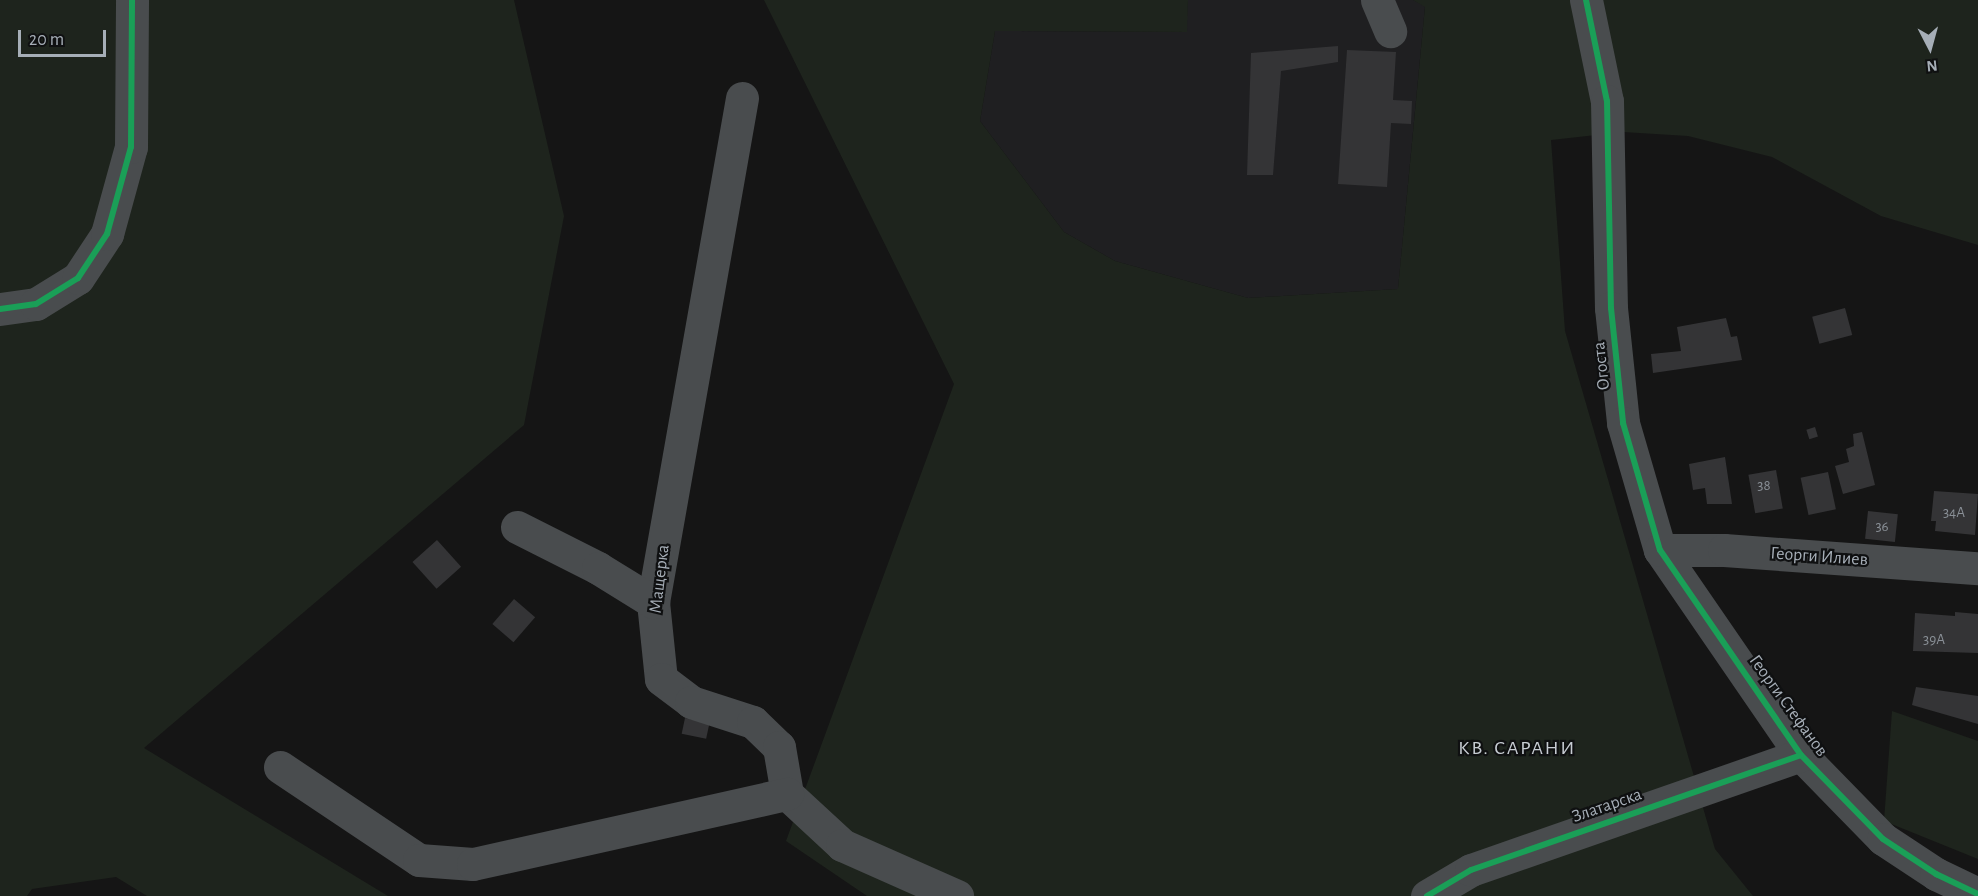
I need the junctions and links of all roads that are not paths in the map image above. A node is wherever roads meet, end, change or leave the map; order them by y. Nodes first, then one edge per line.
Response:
1 (132, 0) edge
2 (1377, 0) edge
3 (1586, 0) edge
4 (1390, 31) dead end
5 (742, 98) dead end
6 (0, 309) edge
7 (517, 527) dead end
8 (1660, 550) junction
9 (1978, 568) edge
10 (653, 602) junction
11 (1801, 755) junction
12 (280, 767) dead end
13 (787, 794) junction
14 (1978, 894) edge
15 (957, 896) edge
16 (1427, 896) edge

1 - 6 street
2 - 4 street
3 - 8 street, Огоста
5 - 10 street, Мащерка
7 - 10 street
8 - 9 street, Георги Илиев
8 - 11 street, Георги Стефанов
10 - 13 street, Мащерка
11 - 14 street, Георги Стефанов
11 - 16 street, Златарска
12 - 13 street
13 - 15 street

